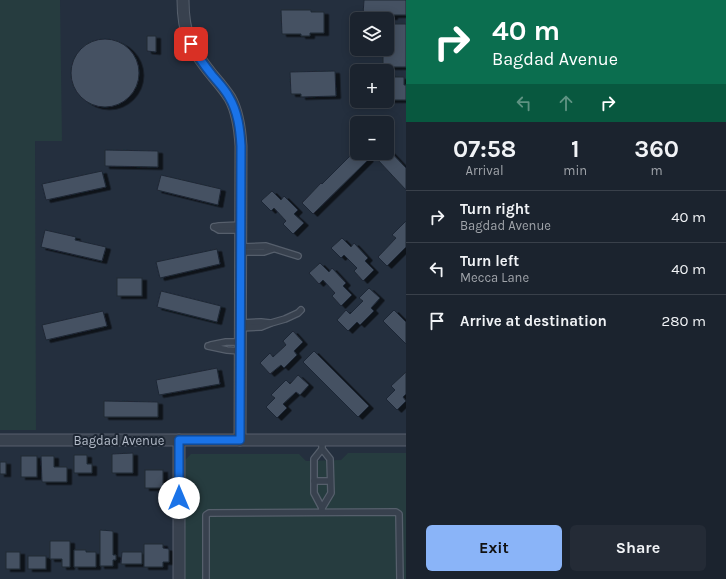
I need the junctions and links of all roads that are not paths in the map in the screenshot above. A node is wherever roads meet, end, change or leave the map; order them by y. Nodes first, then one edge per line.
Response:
1 (183, 0) edge
2 (241, 249) junction
3 (298, 256) dead end
4 (302, 310) dead end
5 (240, 325) junction
6 (0, 440) edge
7 (179, 440) junction
8 (240, 440) junction
9 (406, 440) edge
10 (322, 445) junction
11 (314, 481) junction
12 (330, 481) junction
13 (322, 510) junction
14 (179, 579) edge
15 (206, 579) edge
16 (400, 579) edge

1 - 2 street
2 - 3 lane
2 - 5 street
4 - 5 lane
5 - 8 street
6 - 7 street, Bagdad Avenue
7 - 8 street, Bagdad Avenue
7 - 14 street
8 - 10 street, Bagdad Avenue
9 - 10 street, Bagdad Avenue
10 - 11 lane
10 - 12 lane
11 - 12 lane
11 - 13 lane
12 - 13 lane
13 - 15 lane
13 - 16 lane

